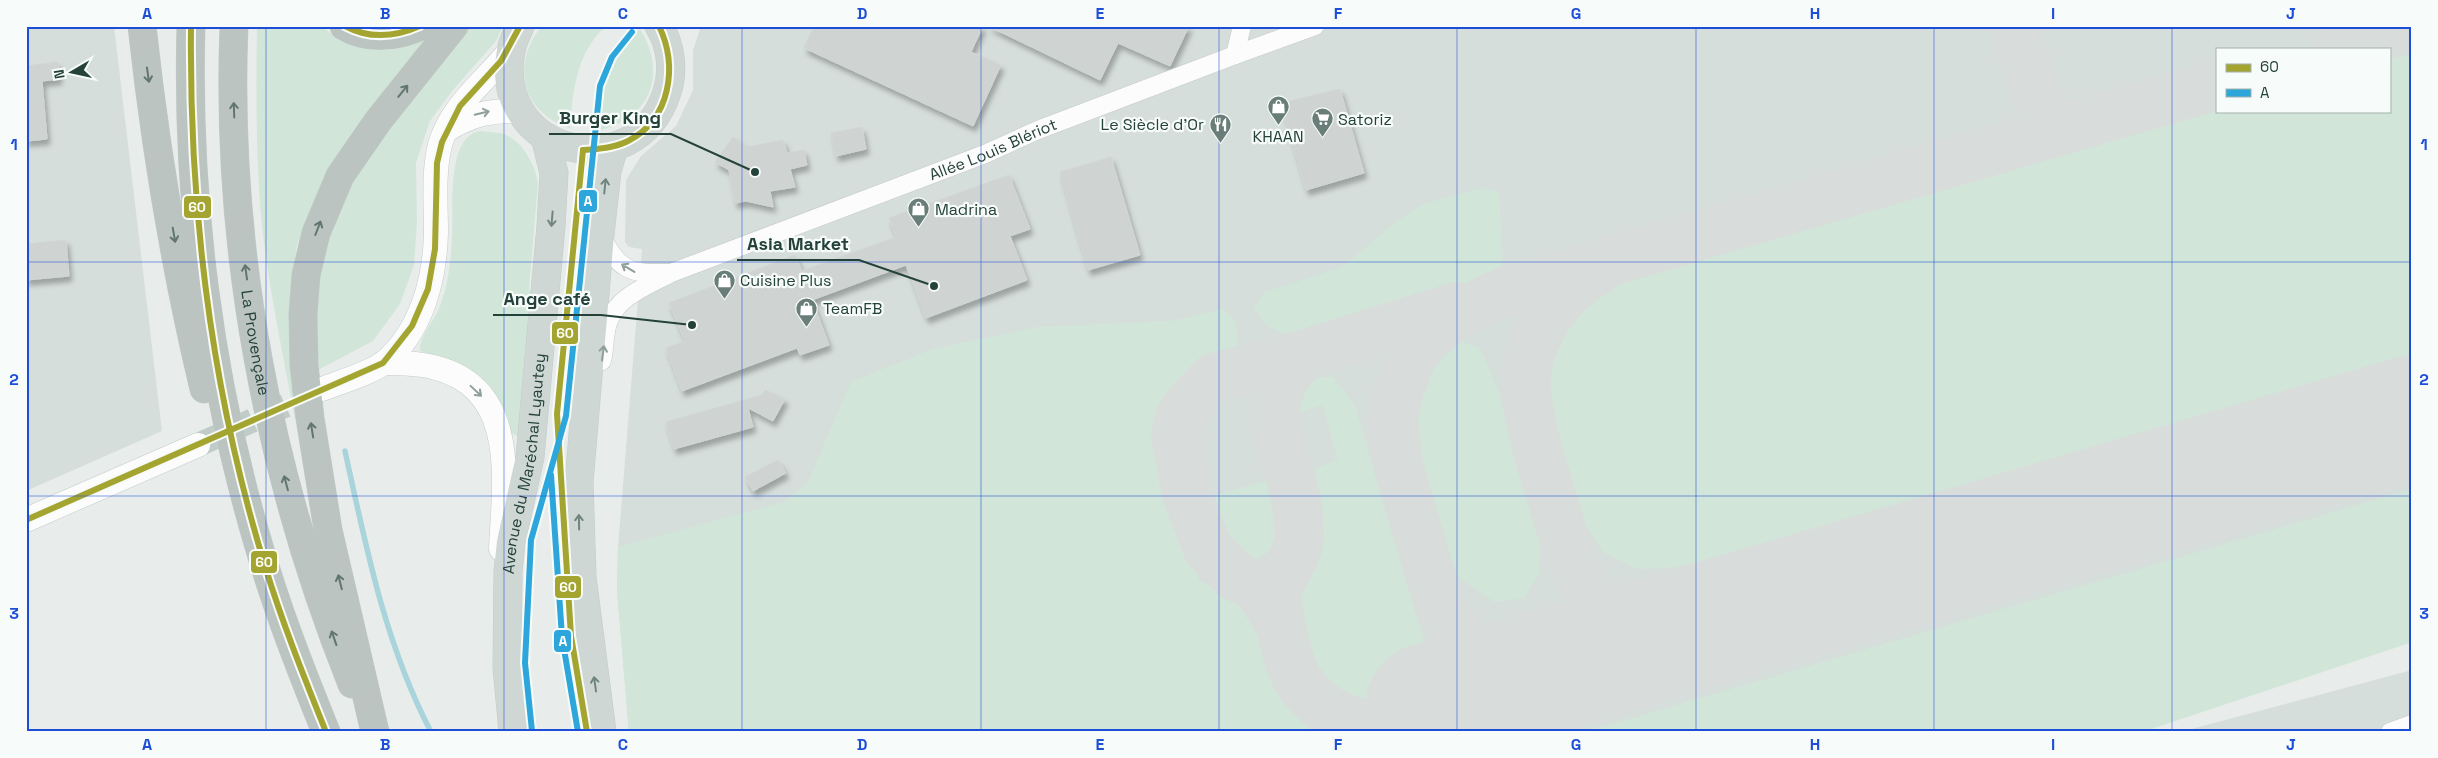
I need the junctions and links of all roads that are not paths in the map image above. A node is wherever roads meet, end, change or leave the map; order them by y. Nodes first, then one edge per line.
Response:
1 (142, 26) edge
2 (191, 26) edge
3 (234, 26) edge
4 (344, 26) edge
5 (421, 26) edge
6 (454, 26) edge
7 (1242, 26) edge
8 (1315, 26) edge
9 (666, 32) edge
10 (516, 37) edge
11 (1235, 54) junction
12 (520, 112) junction
13 (448, 129) junction
14 (545, 136) junction
15 (614, 147) junction
16 (600, 234) junction
17 (671, 273) junction
18 (383, 363) junction
19 (322, 389) tunnel mouth
20 (198, 445) tunnel mouth
21 (582, 452) junction
22 (26, 520) edge
23 (258, 543) junction
24 (2412, 724) edge
25 (326, 732) edge
26 (373, 732) edge
27 (512, 732) edge
28 (602, 732) edge
29 (2390, 732) edge

1 -> 23 highway
2 - 23 highway
26 -> 3 highway, La Provençale
4 - 5 highway
26 -> 6 highway
7 - 11 street
8 - 11 street, Allée Louis Blériot
9 - 15 main road
10 - 12 main road
10 - 13 main road
11 - 17 street, Allée Louis Blériot
13 -> 12 main road
12 - 14 main road
13 - 18 main road
14 - 15 main road
14 -> 27 main road, Avenue du Maréchal Lyautey
16 -> 15 main road
17 -> 16 street
16 - 21 main road
21 -> 17 street
18 - 19 main road
18 -> 27 main road
20 - 22 main road
28 -> 21 main road
23 - 25 highway
24 - 29 street

